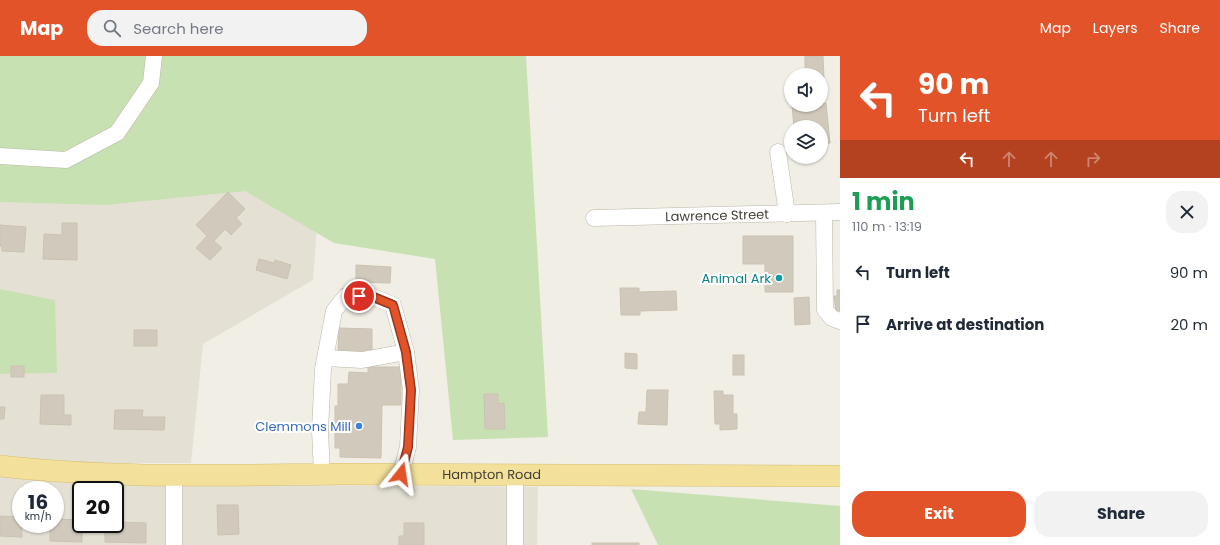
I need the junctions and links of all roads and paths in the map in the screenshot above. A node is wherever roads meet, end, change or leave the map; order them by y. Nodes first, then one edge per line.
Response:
1 (154, 56) edge
2 (778, 152) dead end
3 (0, 156) edge
4 (840, 212) edge
5 (824, 213) junction
6 (787, 214) junction
7 (594, 218) dead end
8 (840, 321) edge
9 (406, 352) junction
10 (326, 358) junction
11 (0, 466) edge
12 (322, 474) junction
13 (401, 474) junction
14 (515, 474) junction
15 (174, 475) junction
16 (840, 476) edge
17 (174, 545) edge
18 (514, 545) edge

1 - 3 street
2 - 6 street
4 - 5 street, Lawrence Street
5 - 6 street, Lawrence Street
5 - 8 street
6 - 7 street, Lawrence Street
9 - 10 street
9 - 10 street
9 - 13 street
10 - 12 street
11 - 15 main road, Hampton Road
12 - 13 main road, Hampton Road
12 - 15 main road, Hampton Road
13 - 14 main road, Hampton Road
14 - 16 main road, Hampton Road
14 - 18 street
15 - 17 street

